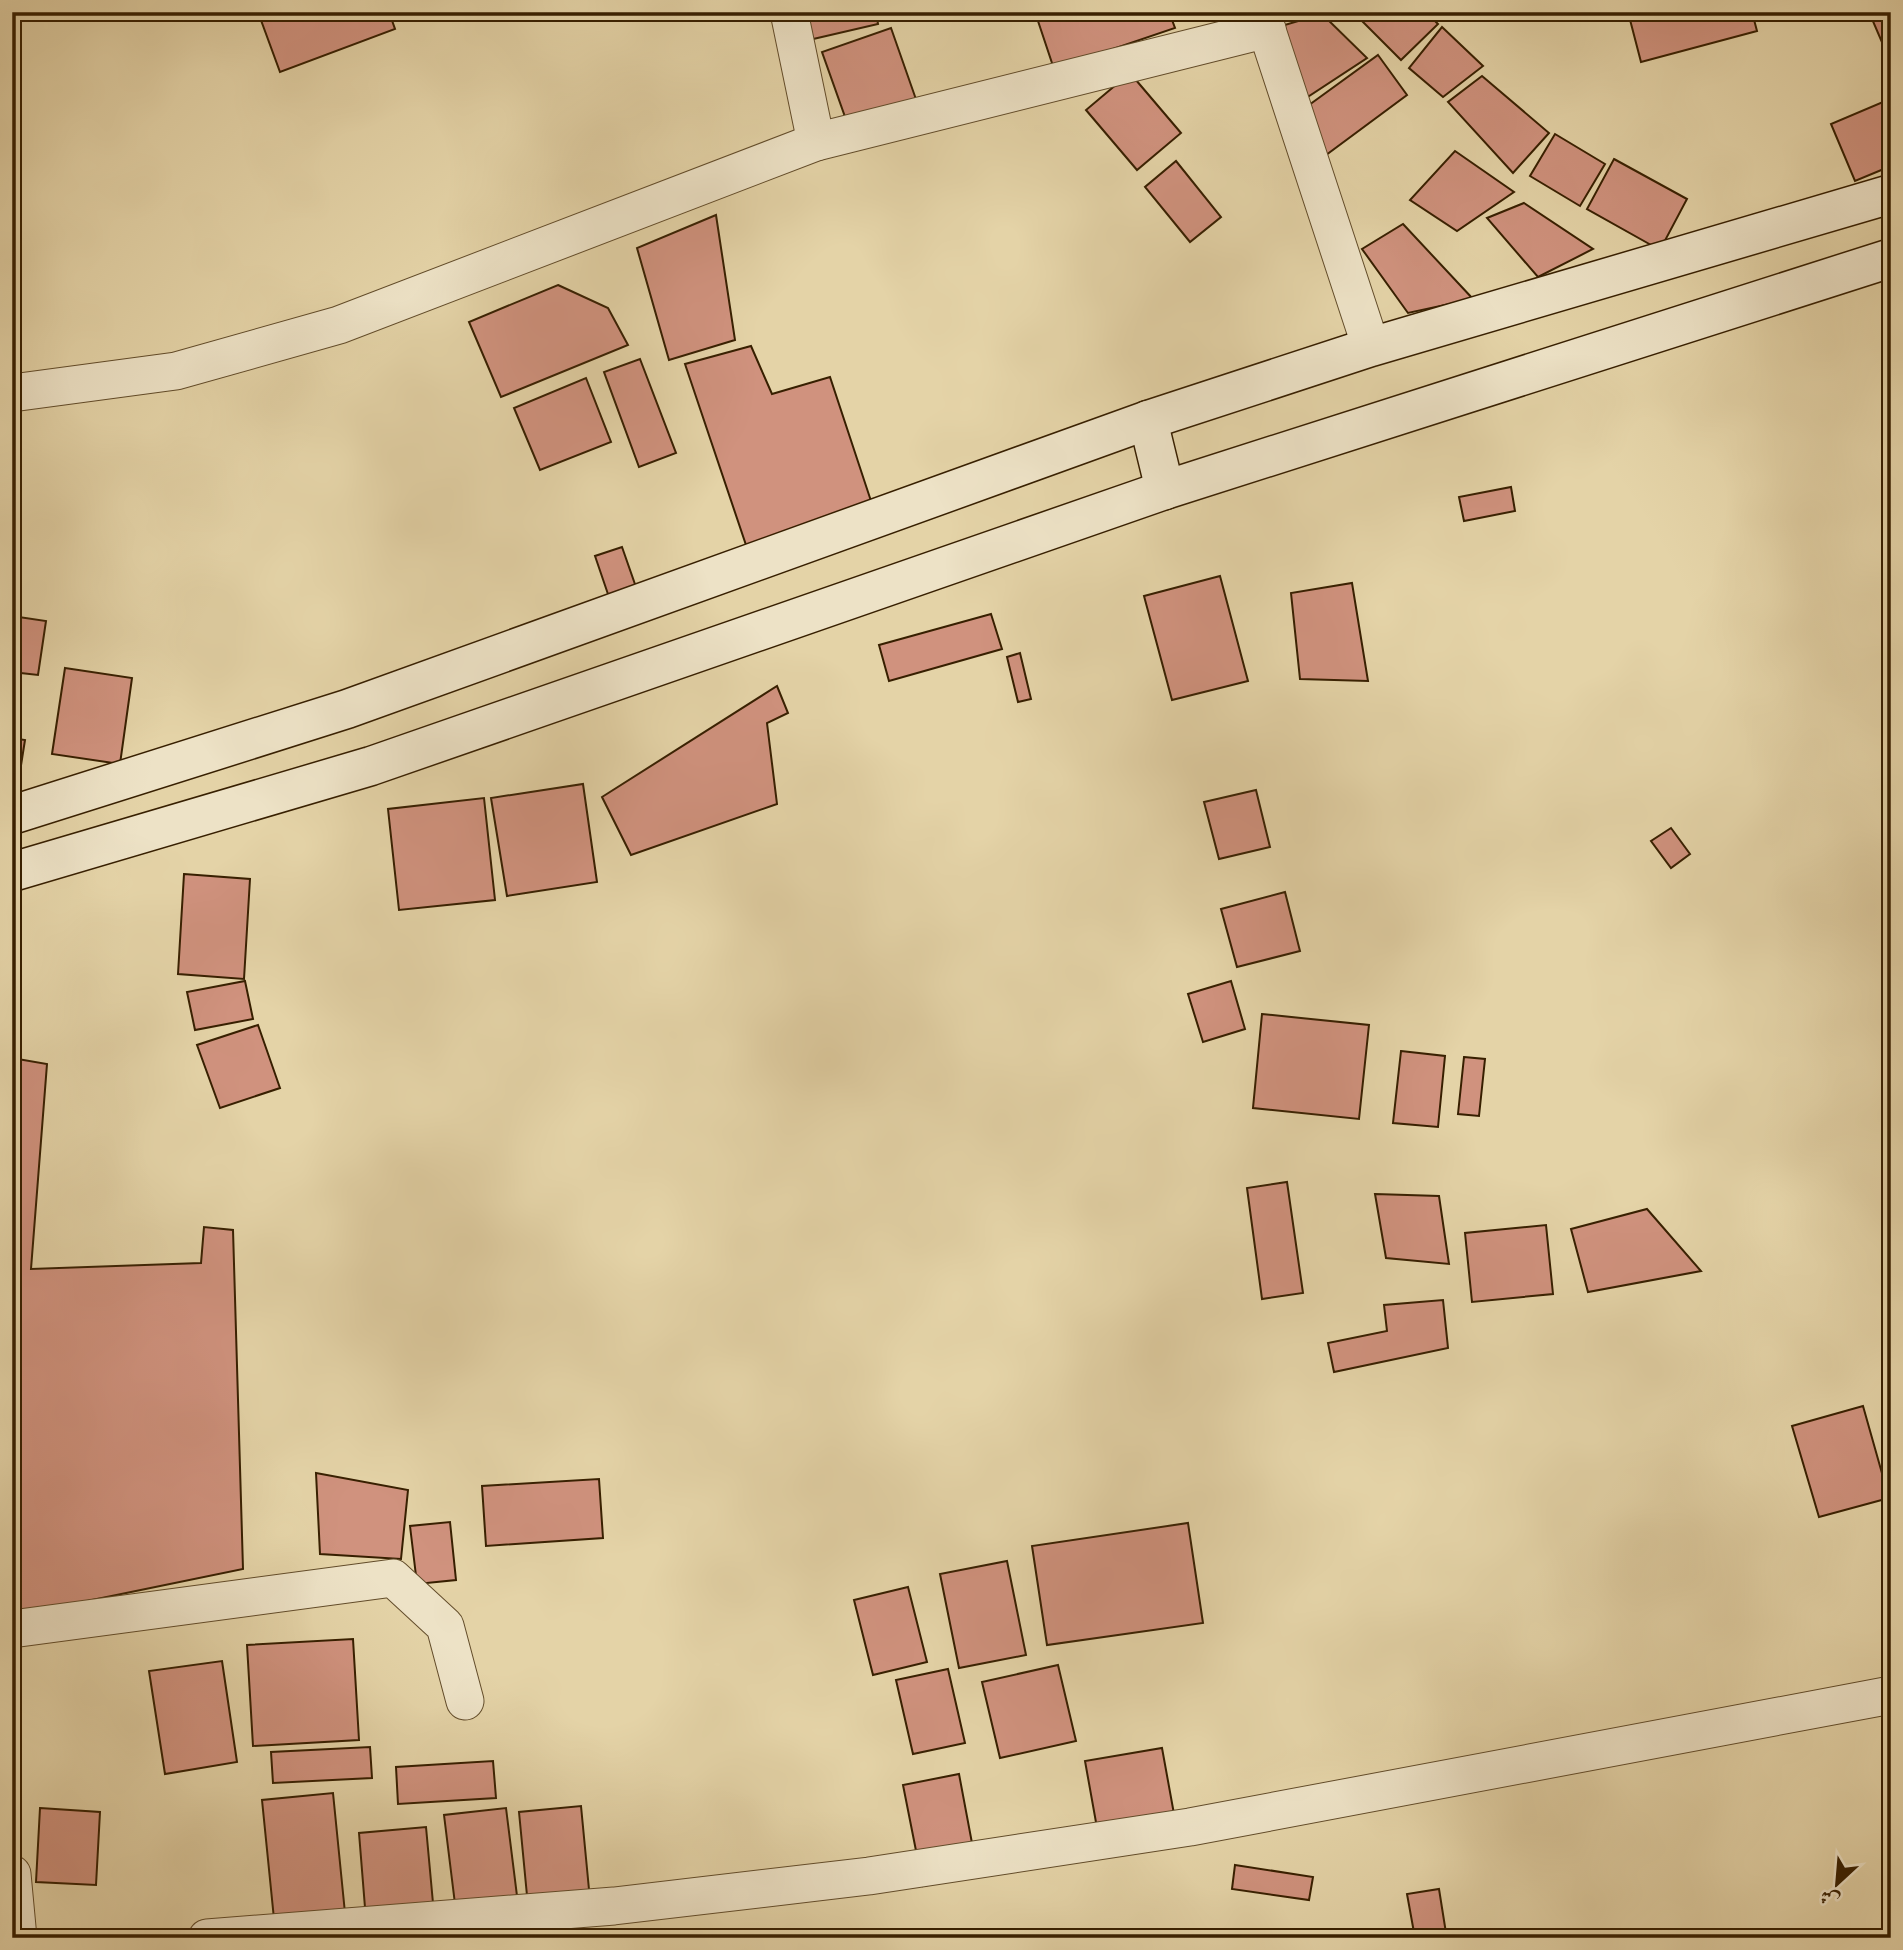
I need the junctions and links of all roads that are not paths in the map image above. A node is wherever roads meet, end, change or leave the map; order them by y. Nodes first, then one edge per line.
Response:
1 (789, 12) edge
2 (1264, 20) edge
3 (816, 142) junction
4 (1891, 194) edge
5 (1890, 259) edge
6 (1371, 347) junction
7 (12, 393) edge
8 (1148, 420) junction
9 (1165, 490) junction
10 (347, 709) junction
11 (371, 766) junction
12 (12, 815) edge
13 (12, 872) edge
14 (12, 1629) edge
15 (1891, 1695) edge
16 (465, 1701) dead end
17 (12, 1874) edge
18 (18, 1938) edge
19 (207, 1938) edge

1 - 3 street
2 - 3 street
2 - 6 street
3 - 7 street
4 - 6 main road
5 - 9 main road
6 - 8 main road
8 - 9 main road
8 - 10 main road
9 - 11 main road
10 - 11 main road
10 - 12 main road
11 - 13 main road
14 - 16 street
15 - 19 street
17 - 18 street

